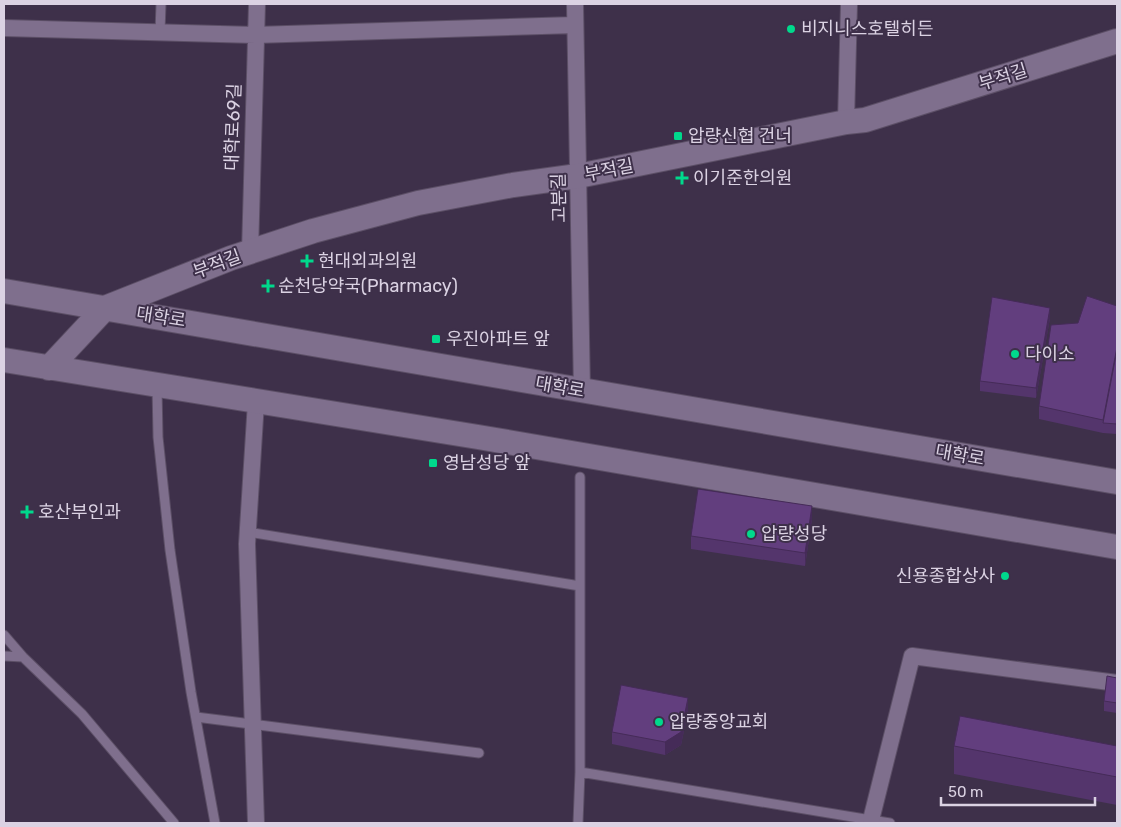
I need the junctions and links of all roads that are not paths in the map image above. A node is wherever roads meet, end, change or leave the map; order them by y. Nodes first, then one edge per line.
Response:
1 (160, 4) edge
2 (257, 4) edge
3 (575, 4) edge
4 (849, 4) edge
5 (575, 25) junction
6 (4, 28) edge
7 (160, 32) junction
8 (255, 35) junction
9 (1117, 41) edge
10 (846, 122) junction
11 (578, 176) junction
12 (250, 252) junction
13 (4, 291) edge
14 (105, 308) junction
15 (4, 360) edge
16 (49, 368) junction
17 (157, 384) junction
18 (582, 391) junction
19 (256, 402) junction
20 (580, 477) dead end
21 (1117, 482) edge
22 (248, 532) junction
23 (1117, 547) edge
24 (580, 586) junction
25 (4, 635) edge
26 (4, 656) edge
27 (23, 657) junction
28 (1117, 683) edge
29 (196, 717) junction
30 (253, 723) junction
31 (479, 753) dead end
32 (580, 772) junction
33 (870, 822) edge
34 (174, 823) edge
35 (215, 823) edge
36 (256, 823) edge
37 (578, 823) edge
38 (890, 823) edge

1 - 7 lane
2 - 8 street, 대학로69길
3 - 5 street, 고분길
4 - 10 street
5 - 8 street
5 - 11 street, 고분길
6 - 7 street
7 - 8 street
8 - 12 street, 대학로69길
9 - 10 main road, 부적길
10 - 11 main road, 부적길
11 - 12 main road, 부적길
11 - 18 street, 고분길
12 - 14 main road, 부적길
13 - 14 main road, 대학로
14 - 16 main road
14 - 18 main road, 대학로
15 - 16 main road
16 - 17 main road
17 - 19 main road
17 - 29 lane
18 - 21 main road, 대학로
19 - 22 street
19 - 23 main road
20 - 24 lane
22 - 24 lane
22 - 30 street
24 - 32 lane
25 - 27 lane
26 - 27 lane
27 - 34 lane
28 - 33 street
29 - 30 lane
29 - 35 lane
30 - 31 lane
30 - 36 street
32 - 33 lane
32 - 37 lane
33 - 38 lane

